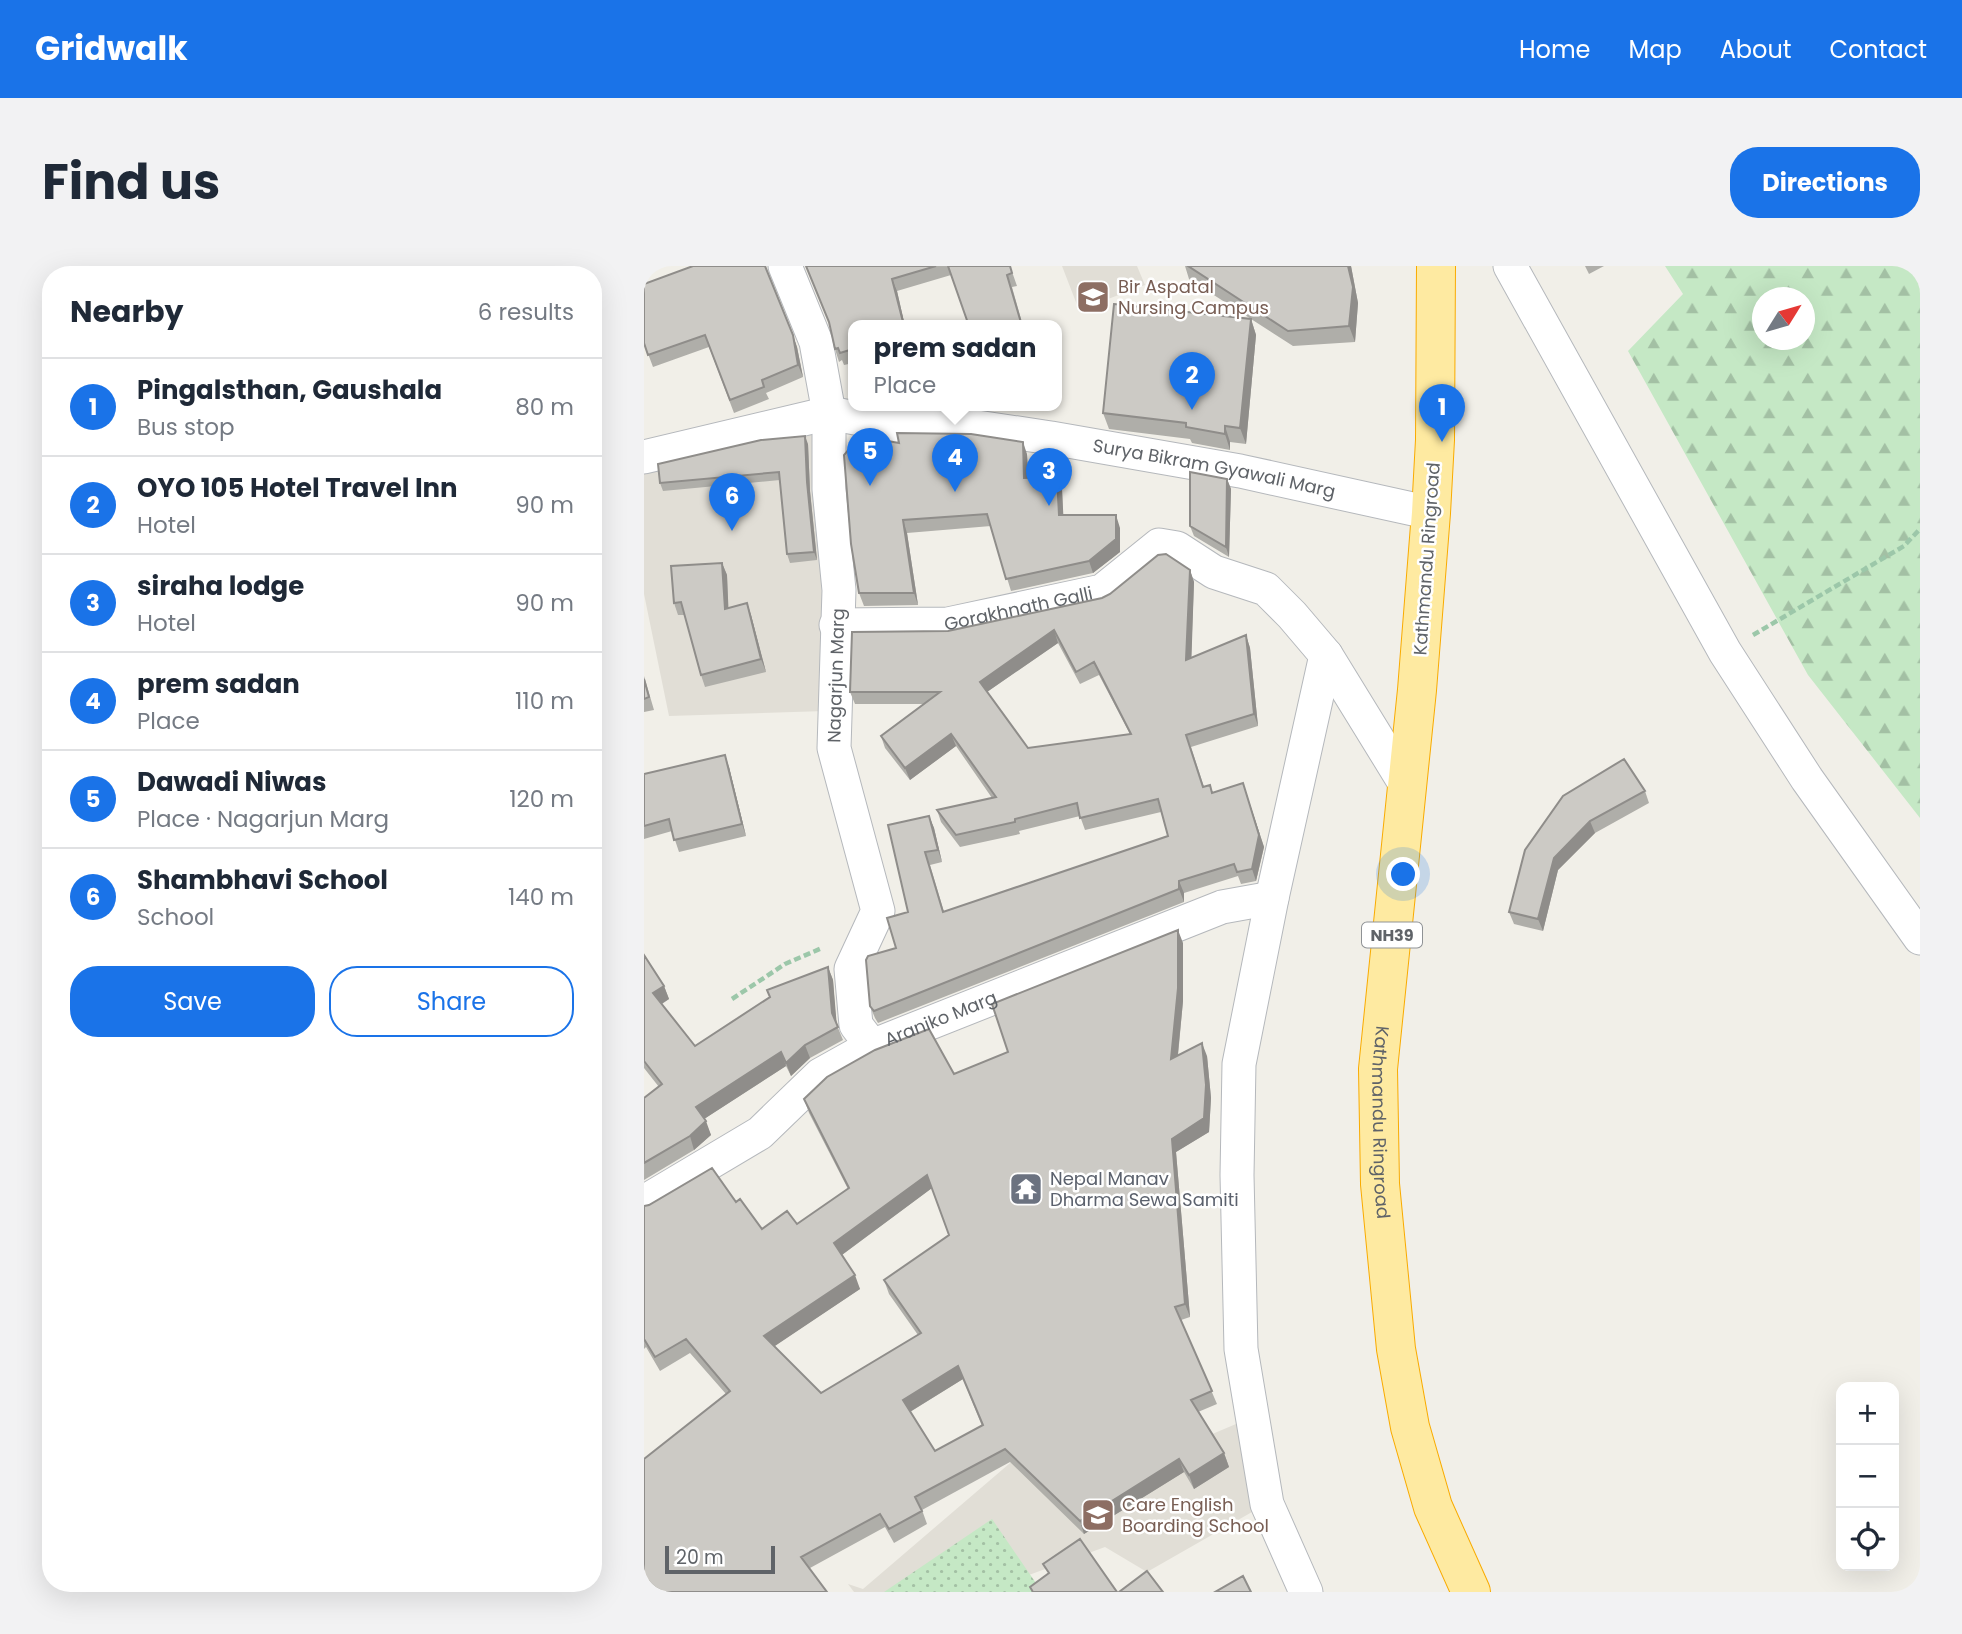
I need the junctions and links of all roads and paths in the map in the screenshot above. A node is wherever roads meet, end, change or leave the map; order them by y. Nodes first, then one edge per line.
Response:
1 (785, 266) edge
2 (1436, 266) edge
3 (1510, 266) edge
4 (829, 413) junction
5 (644, 457) edge
6 (1431, 513) junction
7 (1920, 529) edge
8 (836, 625) junction
9 (1725, 652) junction
10 (1326, 655) junction
11 (1406, 785) junction
12 (1272, 898) junction
13 (1920, 938) edge
14 (814, 953) dead end
15 (732, 999) dead end
16 (872, 1046) junction
17 (644, 1202) edge
18 (1306, 1592) edge
19 (1471, 1592) edge

1 - 4 street, Nagarjun Marg
2 - 6 highway, Kathmandu Ringroad / NH39
3 - 9 street
4 - 5 street
4 - 6 street, Surya Bikram Gyawali Marg
4 - 8 street, Nagarjun Marg
6 - 11 highway, Kathmandu Ringroad / NH39
7 - 9 path
8 - 10 street, Gorakhnath Galli
8 - 16 street, Nagarjun Marg
9 - 13 street
10 - 11 street, Gorakhnath Galli
10 - 12 street
11 - 19 highway, Kathmandu Ringroad / NH39
12 - 16 street, Araniko Marg
12 - 18 street
14 - 15 path
16 - 17 street, Araniko Marg

